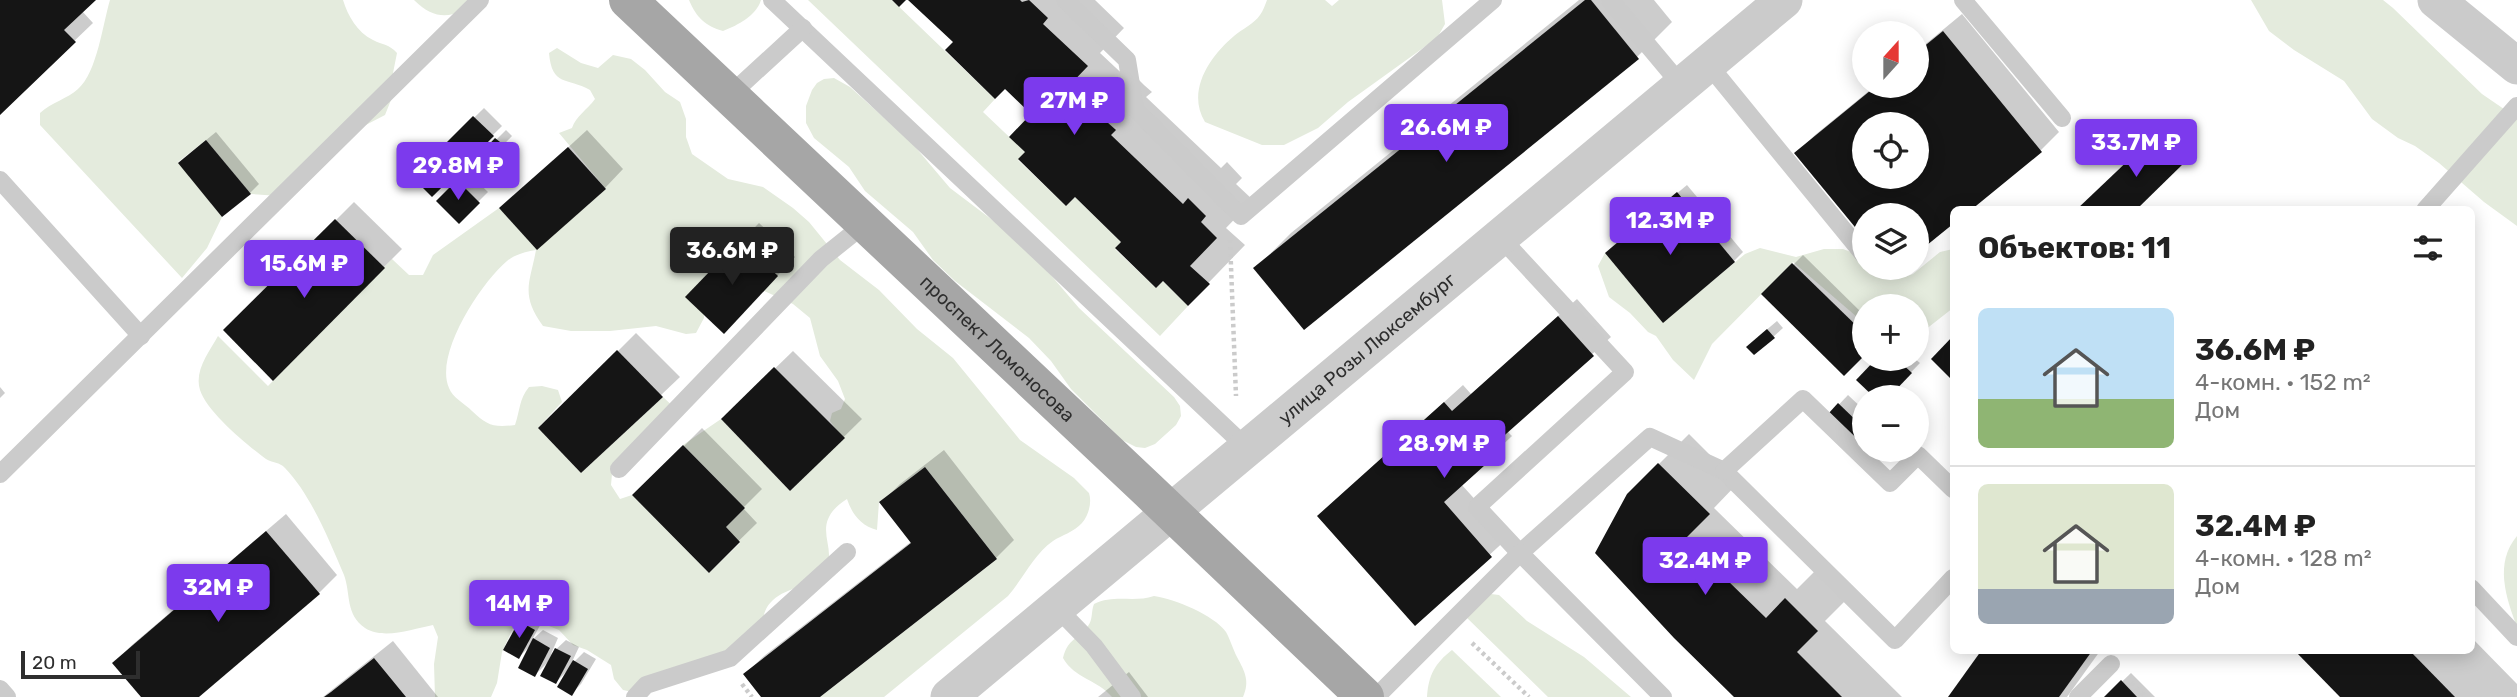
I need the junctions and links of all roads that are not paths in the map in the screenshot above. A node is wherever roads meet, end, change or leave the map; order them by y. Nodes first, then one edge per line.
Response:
1 (480, 0) edge
2 (628, 0) edge
3 (772, 0) edge
4 (1065, 0) edge
5 (1493, 0) edge
6 (1610, 0) edge
7 (1784, 0) edge
8 (1963, 0) edge
9 (2436, 0) edge
10 (803, 28) junction
11 (2513, 59) edge
12 (1695, 75) junction
13 (729, 96) junction
14 (2517, 106) edge
15 (2062, 118) dead end
16 (0, 180) edge
17 (2429, 206) edge
18 (866, 223) junction
19 (1500, 237) junction
20 (1852, 242) edge
21 (141, 336) junction
22 (1247, 448) junction
23 (619, 469) dead end
24 (1724, 471) junction
25 (0, 474) edge
26 (1950, 486) edge
27 (1172, 513) junction
28 (847, 552) dead end
29 (1520, 553) junction
30 (1950, 581) edge
31 (2475, 592) edge
32 (1057, 608) junction
33 (2517, 637) edge
34 (2111, 664) dead end
35 (0, 689) edge
36 (7, 697) edge
37 (635, 697) edge
38 (949, 697) edge
39 (1132, 697) edge
40 (1364, 697) edge
41 (1377, 697) edge
42 (1663, 697) edge
43 (2078, 697) edge

1 - 21 lane
2 - 13 main road, проспект Ломоносова
3 - 10 lane
4 - 5 lane
6 - 12 lane
7 - 12 street, улица Розы Люксембург
8 - 15 lane
9 - 11 street
10 - 13 lane
10 - 22 lane
12 - 19 street, улица Розы Люксембург
12 - 20 lane
13 - 18 main road, проспект Ломоносова
14 - 17 lane
16 - 21 lane
18 - 23 lane
18 - 27 main road, проспект Ломоносова
19 - 22 street, улица Розы Люксембург
19 - 29 lane
21 - 25 lane
22 - 27 street, улица Розы Люксембург
24 - 26 lane
24 - 29 lane
24 - 30 lane
27 - 32 street, улица Розы Люксембург
27 - 40 main road, проспект Ломоносова
28 - 37 lane
29 - 41 lane
29 - 42 lane
31 - 33 lane
32 - 38 street, улица Розы Люксембург
32 - 39 lane
34 - 43 lane
35 - 36 lane

